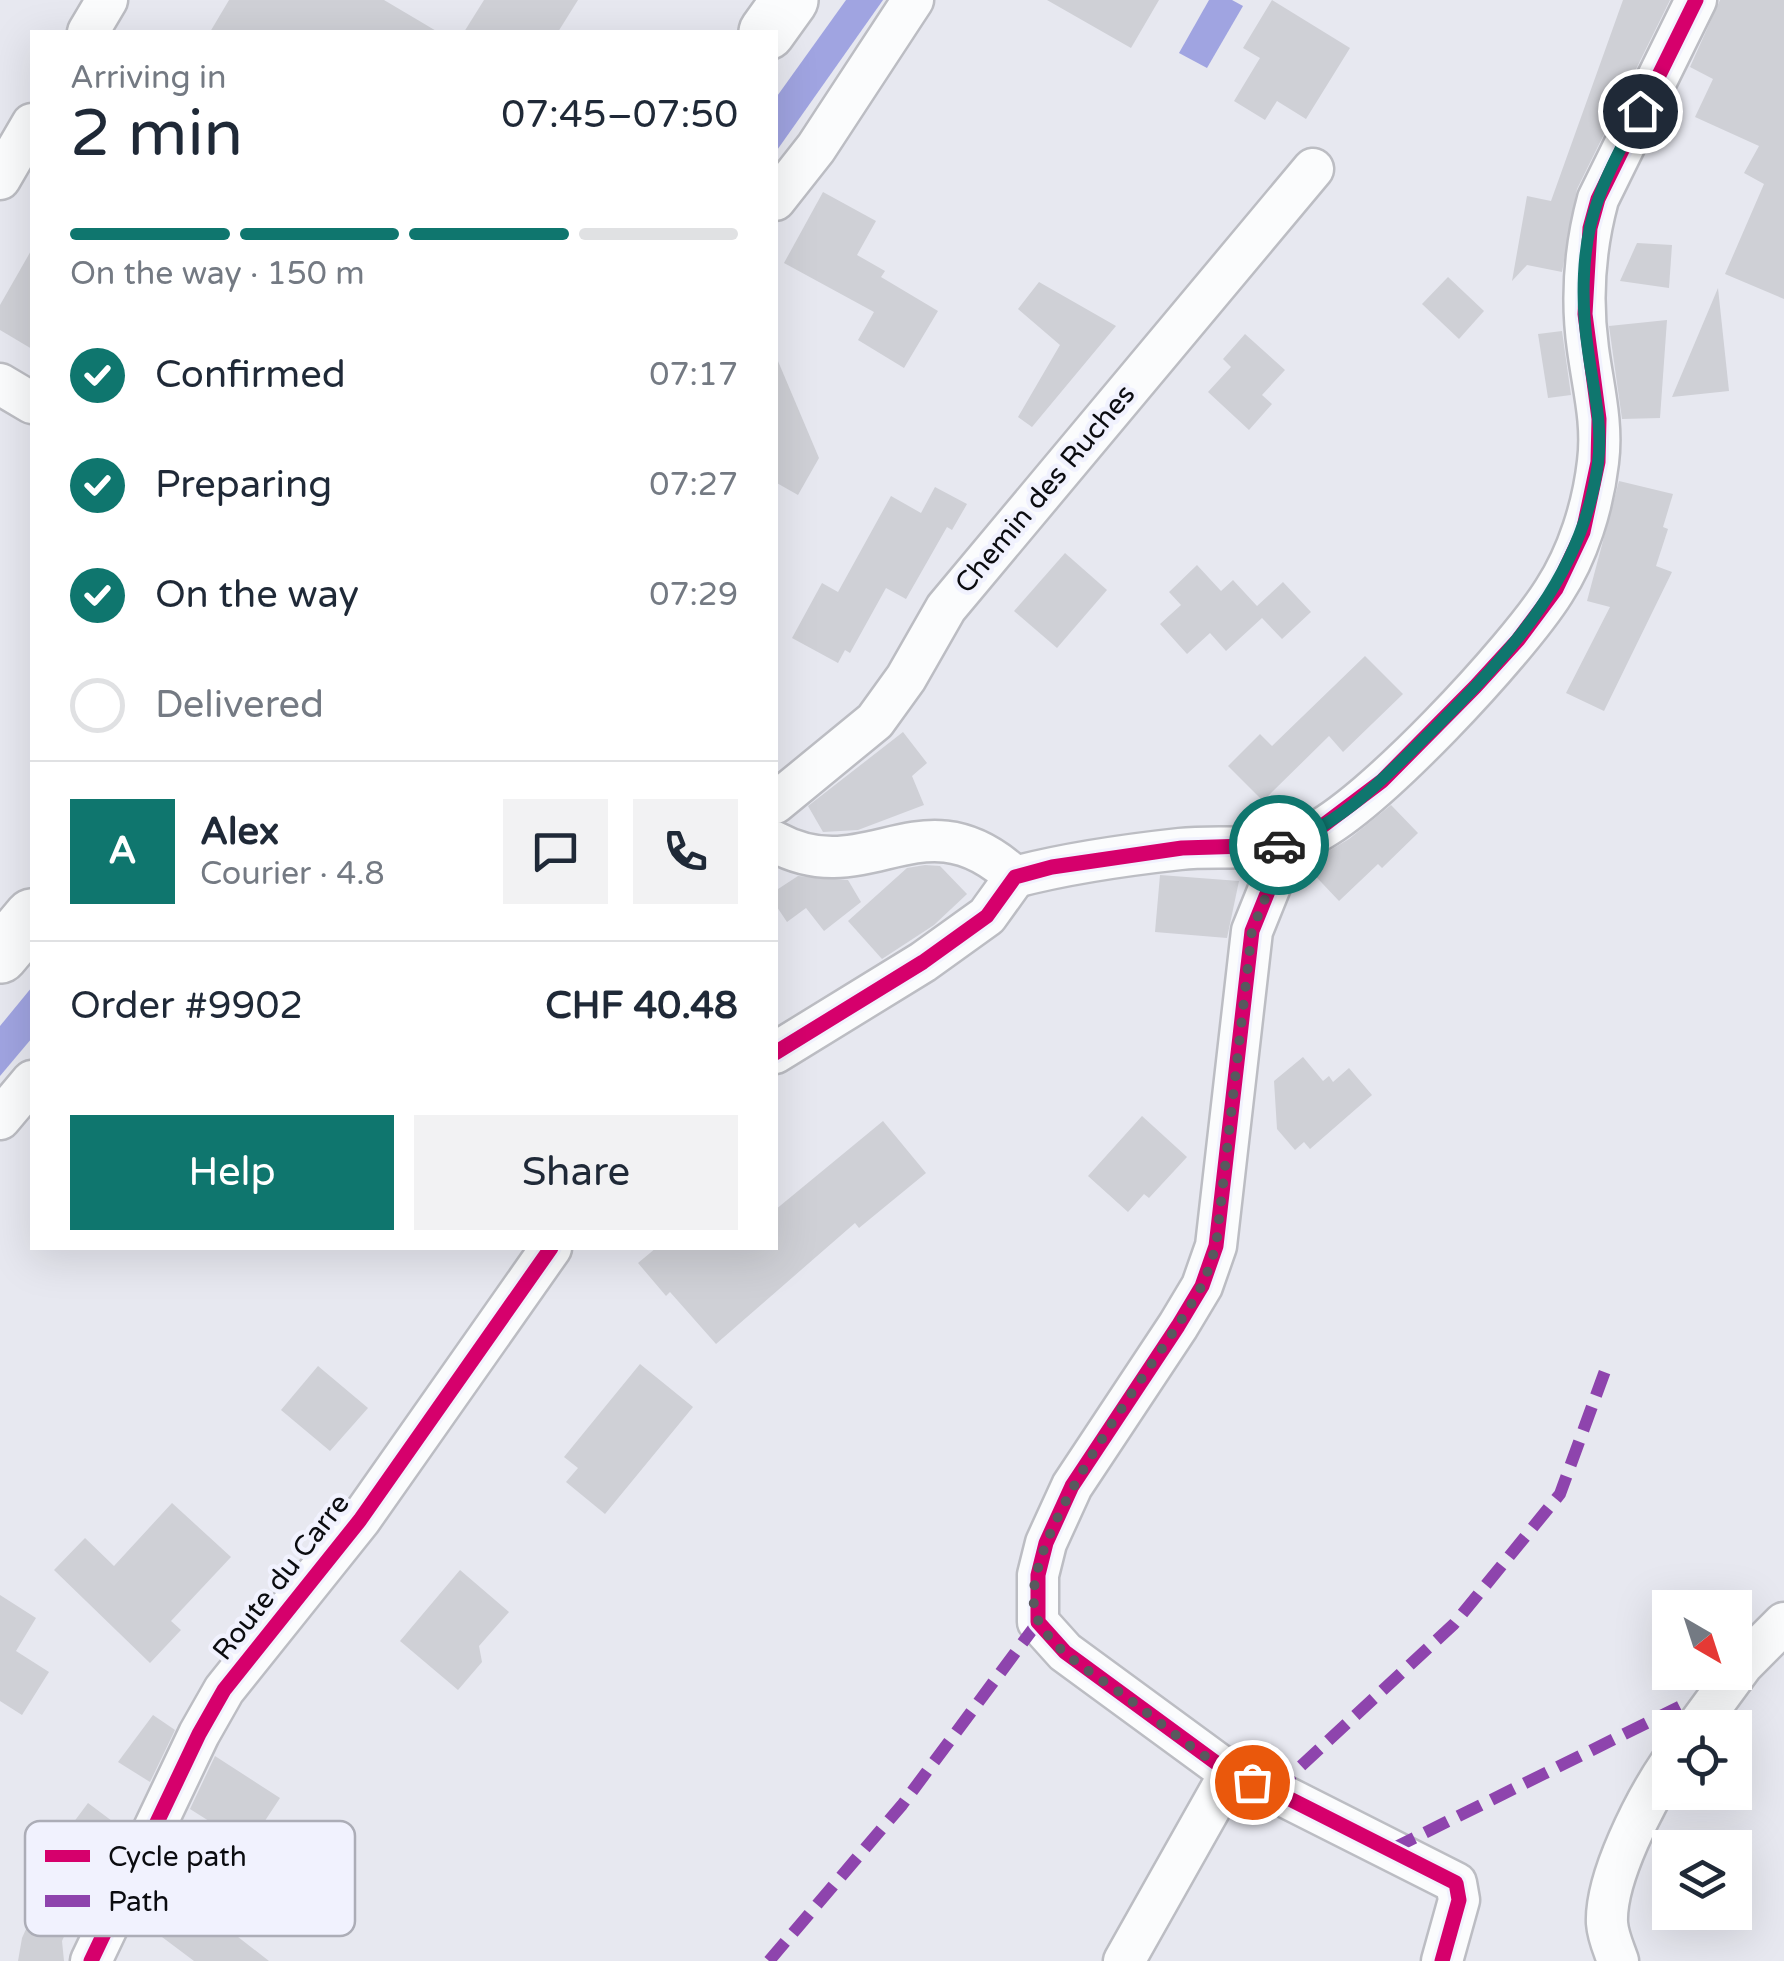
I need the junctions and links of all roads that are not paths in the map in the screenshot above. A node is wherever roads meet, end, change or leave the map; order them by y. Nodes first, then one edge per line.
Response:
1 (107, 0) edge
2 (790, 0) edge
3 (913, 0) edge
4 (1696, 0) edge
5 (89, 30) edge
6 (768, 30) edge
7 (30, 127) edge
8 (1312, 169) dead end
9 (0, 178) edge
10 (778, 196) edge
11 (0, 384) edge
12 (30, 403) edge
13 (778, 802) edge
14 (778, 844) edge
15 (1279, 845) junction
16 (1015, 878) junction
17 (30, 919) edge
18 (0, 955) edge
19 (778, 1051) edge
20 (30, 1084) edge
21 (0, 1119) edge
22 (549, 1250) edge
23 (1784, 1622) edge
24 (1709, 1710) edge
25 (1230, 1773) junction
26 (1652, 1793) edge
27 (158, 1821) edge
28 (103, 1936) edge
29 (91, 1961) edge
30 (1124, 1961) edge
31 (1442, 1961) edge
32 (1618, 1961) edge

1 - 5 street
2 - 6 main road
3 - 10 street
4 - 15 street
7 - 9 street
8 - 13 street, Chemin des Ruches
11 - 12 street
14 - 16 street
15 - 16 street
15 - 25 street
16 - 19 street
17 - 18 main road
20 - 21 street
22 - 27 street, Route du Carre
23 - 24 street
25 - 30 street
25 - 31 street
26 - 32 street
28 - 29 street, Route du Carre

